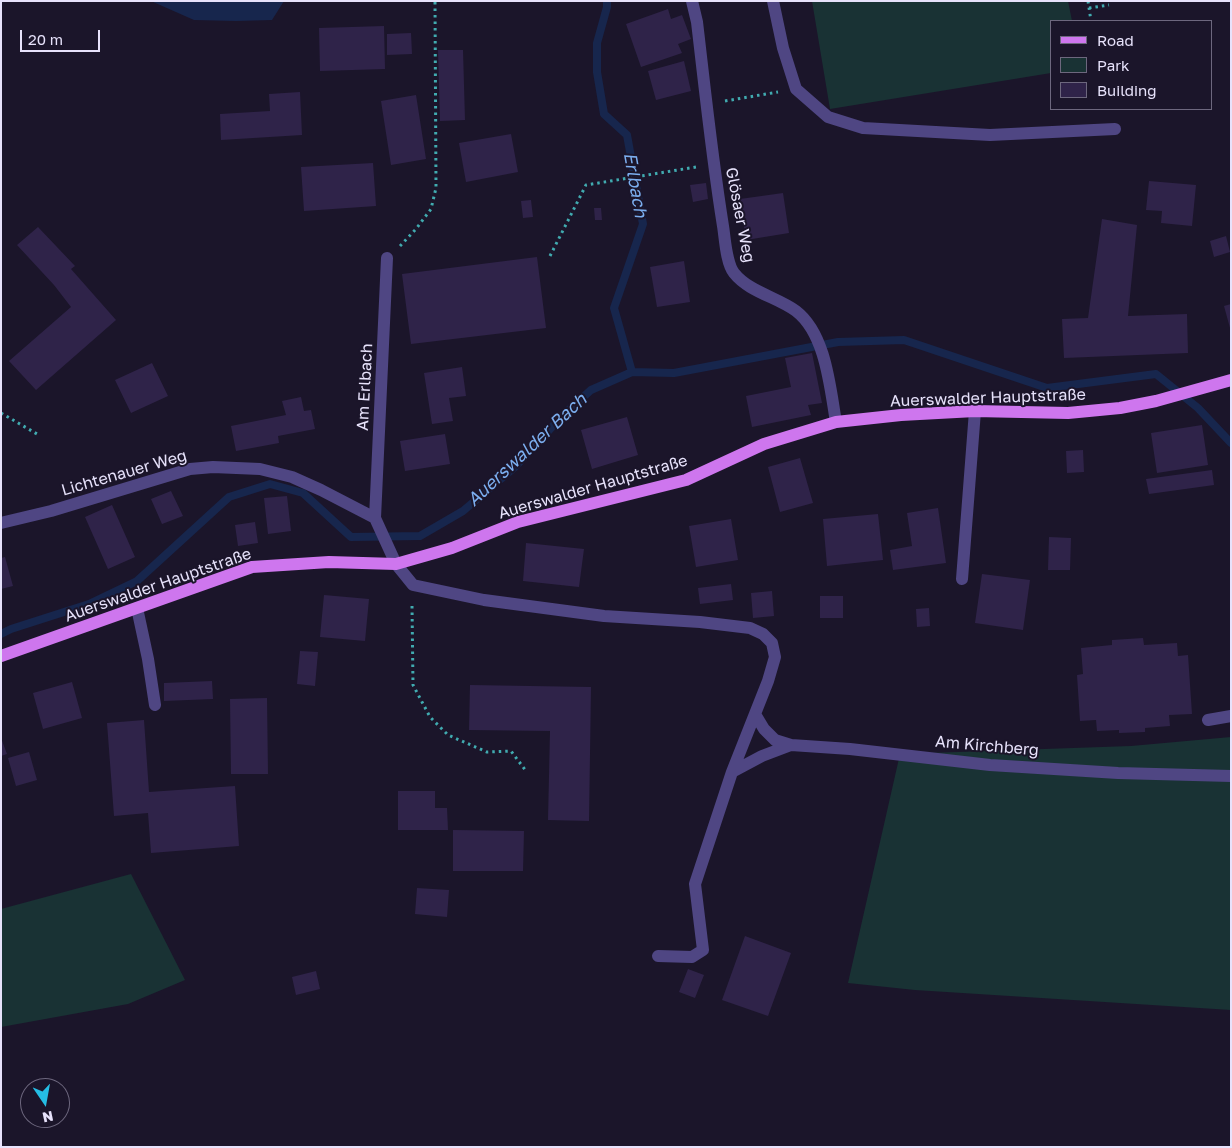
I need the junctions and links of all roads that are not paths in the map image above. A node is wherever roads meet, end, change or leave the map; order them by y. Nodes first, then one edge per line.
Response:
1 (692, 1) edge
2 (773, 1) edge
3 (1115, 129) dead end
4 (387, 258) road end
5 (1231, 380) edge
6 (975, 411) junction
7 (836, 422) junction
8 (377, 522) junction
9 (1, 523) edge
10 (396, 564) junction
11 (962, 579) dead end
12 (137, 608) junction
13 (1, 656) edge
14 (155, 705) dead end
15 (755, 714) junction
16 (1231, 716) edge
17 (1208, 720) dead end
18 (791, 745) junction
19 (732, 772) junction
20 (1231, 776) edge
21 (658, 956) dead end

1 - 7 street, Glösaer Weg
2 - 3 street
4 - 8 street, Am Erlbach
5 - 6 main road, Auerswalder Hauptstraße
6 - 7 main road, Auerswalder Hauptstraße
6 - 11 street
7 - 10 main road, Auerswalder Hauptstraße
8 - 9 street, Lichtenauer Weg
8 - 10 street
10 - 12 main road, Auerswalder Hauptstraße
10 - 15 street
12 - 13 main road, Auerswalder Hauptstraße
12 - 14 street
15 - 18 street, Am Kirchberg
15 - 19 street
16 - 17 street
18 - 19 street
18 - 20 street, Am Kirchberg
19 - 21 street

